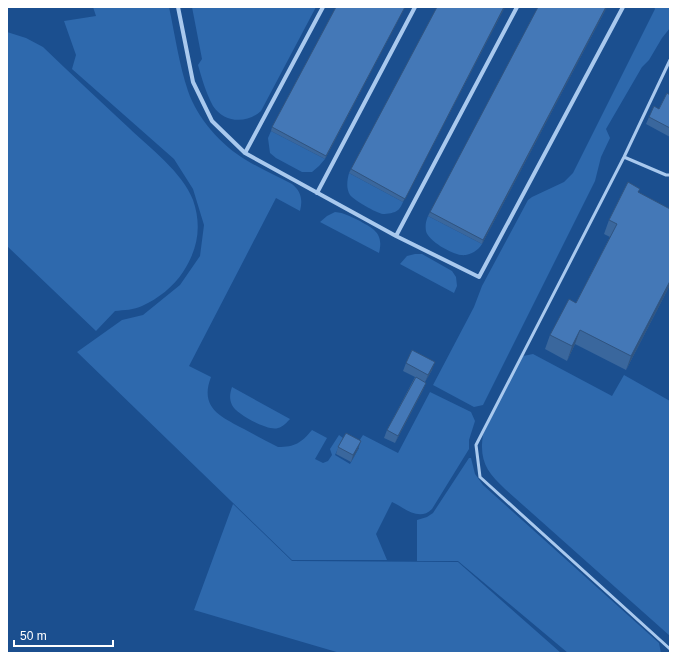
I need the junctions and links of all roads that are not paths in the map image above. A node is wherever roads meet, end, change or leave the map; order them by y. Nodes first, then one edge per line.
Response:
1 (178, 7) edge
2 (323, 7) edge
3 (415, 7) edge
4 (517, 7) edge
5 (623, 7) edge
6 (670, 60) edge
7 (245, 153) junction
8 (624, 157) junction
9 (670, 175) edge
10 (317, 193) junction
11 (396, 236) junction
12 (669, 648) edge
13 (666, 653) edge

1 - 7 street
2 - 7 street
3 - 10 street
4 - 11 street
5 - 11 street
6 - 8 lane
7 - 10 street
8 - 9 lane
8 - 12 lane
10 - 11 street
12 - 13 lane

